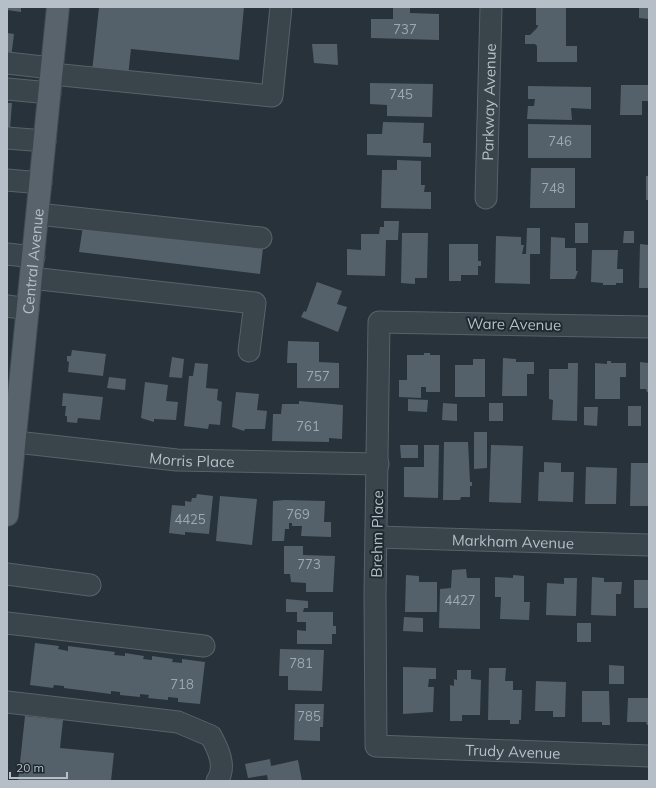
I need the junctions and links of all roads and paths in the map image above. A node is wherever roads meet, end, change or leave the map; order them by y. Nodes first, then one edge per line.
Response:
1 (58, 7) edge
2 (280, 7) edge
3 (491, 7) edge
4 (7, 63) edge
5 (51, 78) junction
6 (7, 89) edge
7 (7, 138) edge
8 (45, 141) junction
9 (7, 180) edge
10 (41, 183) junction
11 (486, 198) dead end
12 (38, 214) junction
13 (261, 238) dead end
14 (7, 254) edge
15 (34, 257) junction
16 (31, 278) junction
17 (18, 308) edge
18 (379, 322) joint
19 (649, 327) edge
20 (249, 351) dead end
21 (10, 441) edge
22 (378, 464) junction
23 (7, 515) edge
24 (377, 537) junction
25 (649, 545) edge
26 (7, 574) edge
27 (90, 585) dead end
28 (7, 623) edge
29 (204, 646) dead end
30 (7, 702) edge
31 (376, 746) joint
32 (649, 756) edge
33 (217, 781) edge

1 - 5 main road, Central Avenue
2 - 5 street
3 - 11 street, Parkway Avenue
4 - 5 street
5 - 6 street
5 - 8 main road, Central Avenue
7 - 8 street
8 - 10 main road, Central Avenue
9 - 10 street
10 - 12 main road, Central Avenue
12 - 13 street
12 - 15 main road, Central Avenue
14 - 15 street
15 - 16 main road, Central Avenue
16 - 17 main road, Central Avenue
16 - 20 street
17 - 21 main road, Central Avenue
18 - 19 street, Ware Avenue
18 - 22 street, Brehm Place
21 - 22 street, Morris Place
21 - 23 main road, Central Avenue
22 - 24 street, Brehm Place
24 - 25 street, Markham Avenue
24 - 31 street, Brehm Place
26 - 27 street
28 - 29 street
30 - 33 street
31 - 32 street, Trudy Avenue

